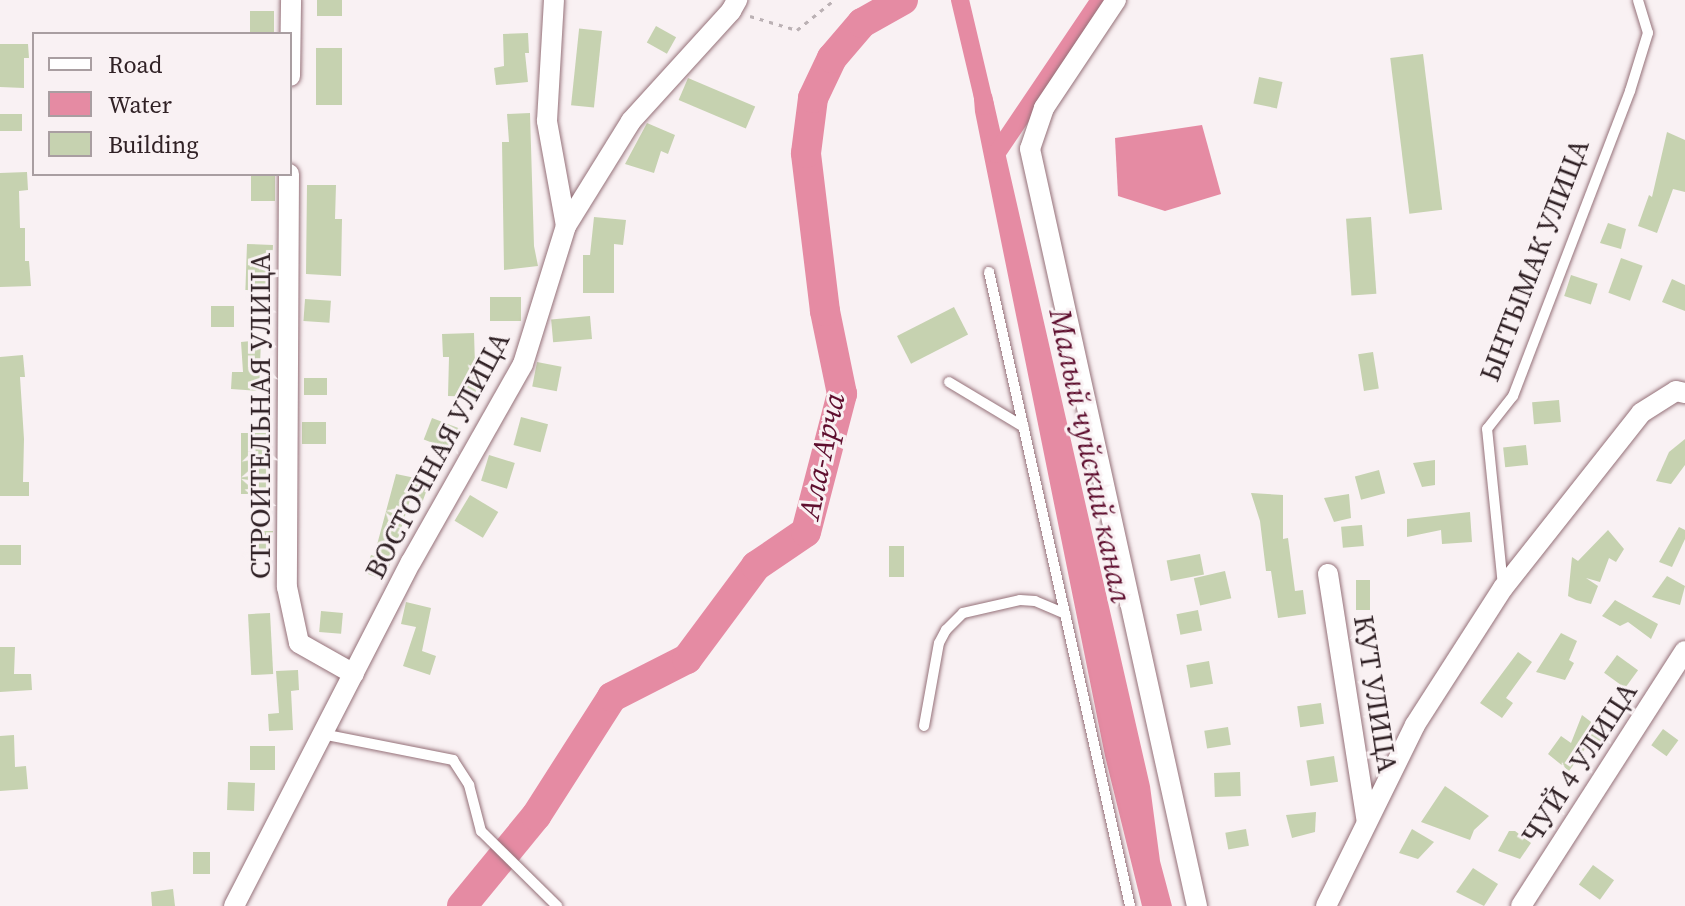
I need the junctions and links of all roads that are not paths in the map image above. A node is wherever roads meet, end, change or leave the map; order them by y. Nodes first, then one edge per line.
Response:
1 (291, 0) edge
2 (554, 0) edge
3 (1116, 0) edge
4 (1638, 0) edge
5 (734, 5) edge
6 (291, 32) edge
7 (289, 176) edge
8 (566, 226) junction
9 (989, 272) dead end
10 (949, 382) dead end
11 (1685, 393) edge
12 (1024, 427) junction
13 (1328, 574) dead end
14 (1503, 588) junction
15 (1065, 614) junction
16 (1685, 651) edge
17 (354, 674) junction
18 (924, 726) dead end
19 (322, 734) junction
20 (1367, 822) junction
21 (234, 906) edge
22 (557, 906) edge
23 (1130, 906) edge
24 (1197, 906) edge
25 (1326, 906) edge
26 (1521, 906) edge

1 - 6 street
2 - 8 street, ВОСТОЧНАЯ УЛИЦА
3 - 24 street
4 - 14 lane, ЫНТЫМАК УЛИЦА
5 - 8 street
7 - 17 street, СТРОИТЕЛЬНАЯ УЛИЦА
8 - 17 street, ВОСТОЧНАЯ УЛИЦА
9 - 12 lane
10 - 12 lane
11 - 14 street
12 - 15 lane
13 - 20 street, КУТ УЛИЦА
14 - 20 street
15 - 18 lane
15 - 23 lane
16 - 26 street, ЧУЙ 4 УЛИЦА
17 - 19 street, ВОСТОЧНАЯ УЛИЦА
19 - 21 street, ВОСТОЧНАЯ УЛИЦА
19 - 22 lane
20 - 25 street

